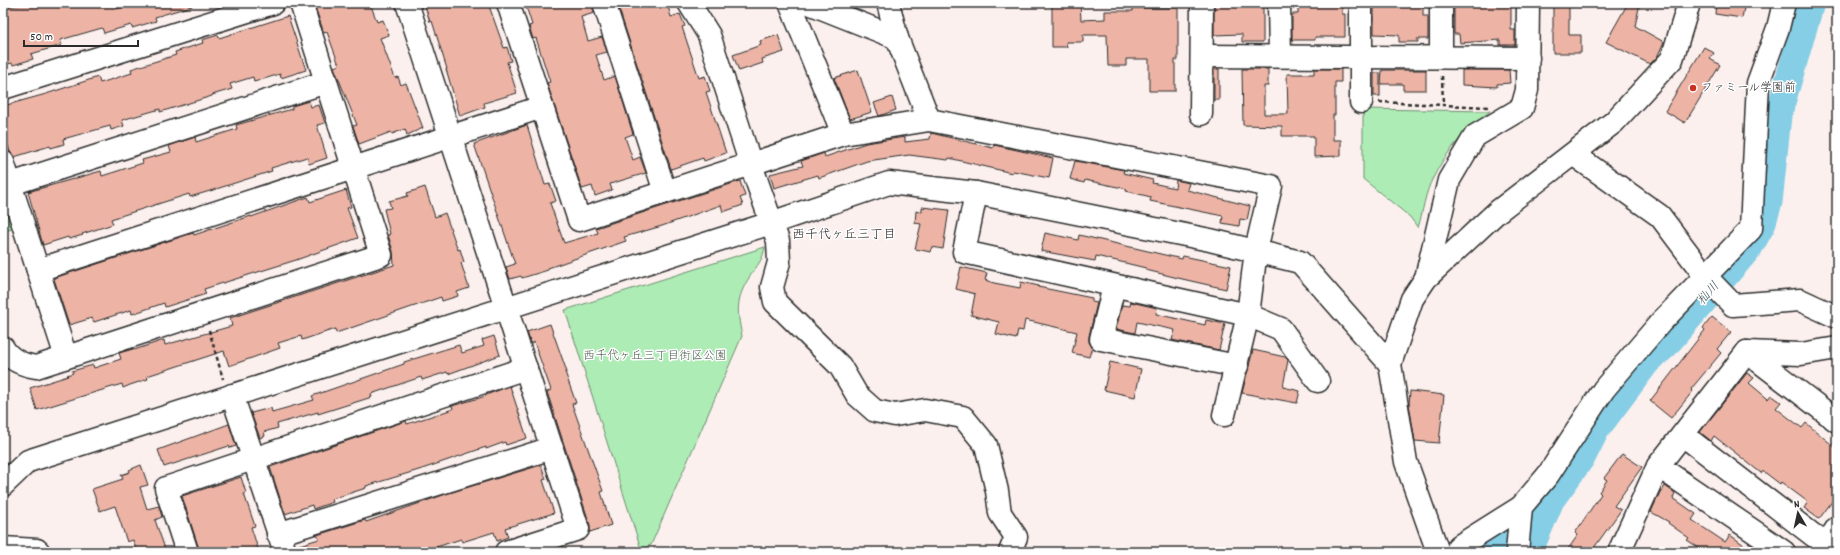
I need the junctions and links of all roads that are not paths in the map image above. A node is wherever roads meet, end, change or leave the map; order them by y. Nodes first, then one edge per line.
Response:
1 (273, 3) edge
2 (301, 3) edge
3 (407, 3) edge
4 (508, 3) edge
5 (604, 3) edge
6 (689, 3) edge
7 (790, 3) edge
8 (809, 3) edge
9 (888, 3) edge
10 (1202, 3) edge
11 (1280, 3) edge
12 (1361, 3) edge
13 (1441, 3) edge
14 (1528, 3) edge
15 (1689, 3) edge
16 (1784, 3) edge
17 (897, 38) junction
18 (1202, 56) junction
19 (1280, 56) junction
20 (1360, 57) junction
21 (1441, 57) junction
22 (1528, 58) junction
23 (326, 82) junction
24 (3, 88) edge
25 (1361, 102) road end
26 (542, 107) junction
27 (1201, 114) dead end
28 (929, 120) junction
29 (843, 134) junction
30 (450, 137) junction
31 (1573, 154) junction
32 (3, 162) edge
33 (750, 165) junction
34 (354, 168) junction
35 (11, 184) junction
36 (665, 192) junction
37 (976, 193) junction
38 (771, 223) junction
39 (1256, 250) junction
40 (38, 270) junction
41 (1706, 277) junction
42 (1426, 278) junction
43 (1114, 286) junction
44 (506, 308) junction
45 (1248, 315) junction
46 (1837, 317) edge
47 (3, 348) edge
48 (1837, 348) edge
49 (1747, 352) junction
50 (66, 357) junction
51 (1390, 364) junction
52 (1237, 366) junction
53 (526, 368) junction
54 (1318, 381) dead end
55 (229, 390) junction
56 (1224, 415) dead end
57 (1837, 421) edge
58 (1683, 435) junction
59 (552, 448) junction
60 (253, 459) junction
61 (1658, 466) junction
62 (3, 485) edge
63 (1521, 507) junction
64 (282, 543) edge
65 (1830, 544) edge
66 (3, 548) edge
67 (39, 552) edge
68 (187, 552) edge
69 (506, 552) edge
70 (1010, 552) edge
71 (1438, 552) edge
72 (1457, 552) edge
73 (1517, 552) edge
74 (1619, 552) edge
75 (1784, 552) edge

1 - 24 street
2 - 23 street
3 - 30 street
4 - 26 street
5 - 36 street
6 - 33 street
7 - 29 street
8 - 17 street
9 - 17 street
10 - 18 street
11 - 19 street
12 - 20 street
13 - 21 street
14 - 22 street
15 - 31 street
16 - 41 street
17 - 28 street
18 - 19 street
18 - 27 street
19 - 20 street
20 - 21 street
20 - 25 street
21 - 22 street
22 - 42 street
23 - 34 street
23 - 35 street
26 - 30 street
26 - 36 street
28 - 29 street
28 - 39 street
29 - 33 street
30 - 34 street
30 - 44 street
31 - 41 street
31 - 42 street
32 - 35 street
33 - 36 street
33 - 38 street
34 - 40 street
34 - 50 street
35 - 40 street
37 - 38 street
37 - 39 street
37 - 43 street
38 - 44 street
38 - 70 street
39 - 45 street
39 - 51 street
40 - 50 street
41 - 46 street
41 - 63 street
42 - 51 street
43 - 45 street
43 - 52 street
44 - 53 street
44 - 55 street
45 - 52 street
45 - 54 street
47 - 50 street
48 - 49 street
49 - 57 street
49 - 58 street
51 - 71 street
52 - 56 street
53 - 59 street
53 - 60 street
55 - 60 street
55 - 62 street
58 - 61 street
58 - 65 street
59 - 64 street
59 - 69 street
60 - 64 street
60 - 68 street
61 - 74 street
61 - 75 street
63 - 72 street
63 - 73 street
66 - 67 street

